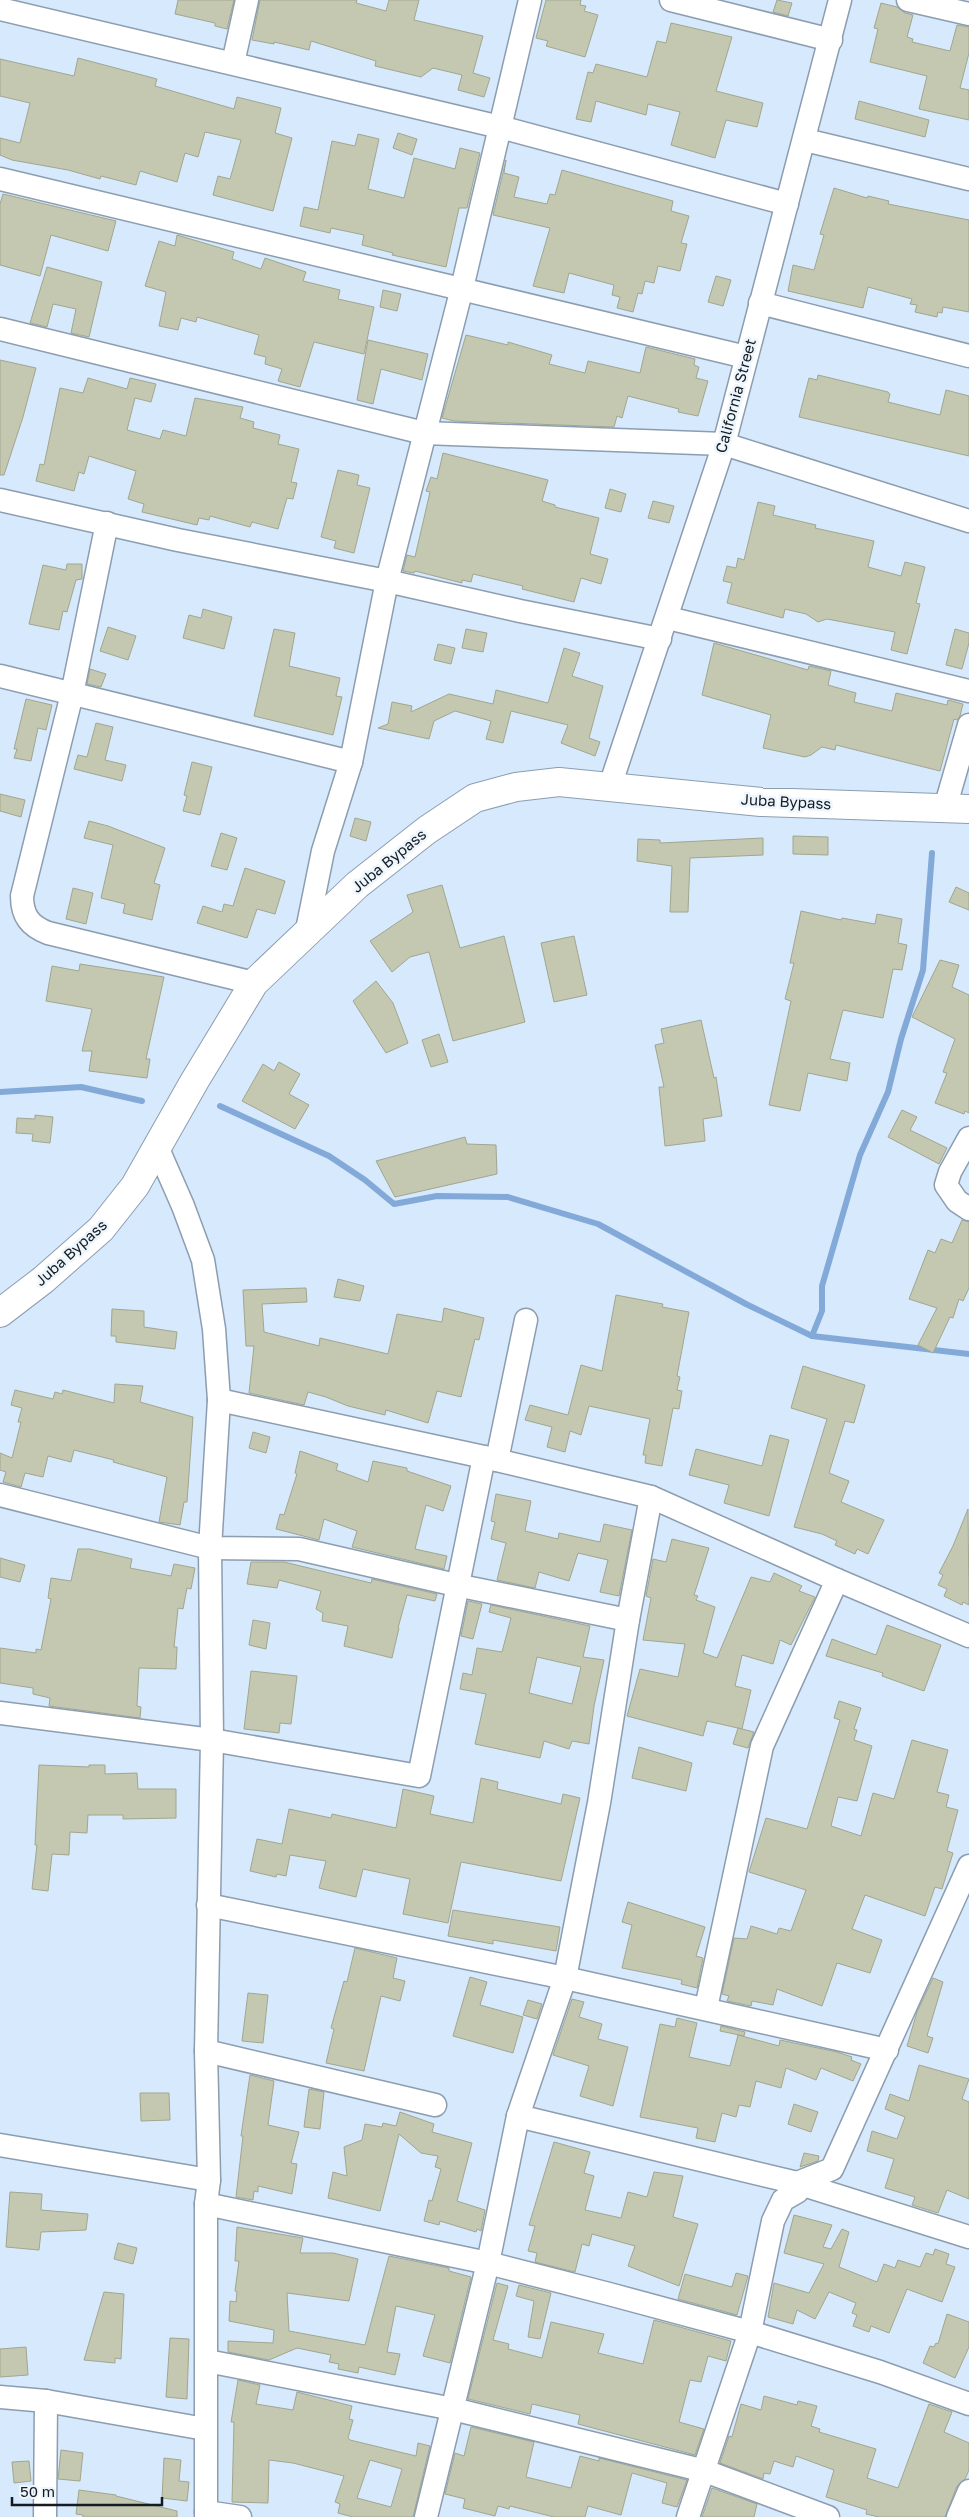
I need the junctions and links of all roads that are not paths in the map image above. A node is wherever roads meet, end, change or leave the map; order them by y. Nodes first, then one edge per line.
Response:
1 (247, 0) edge
2 (530, 0) edge
3 (670, 0) edge
4 (840, 0) edge
5 (908, 0) edge
6 (0, 9) edge
7 (969, 14) edge
8 (831, 40) junction
9 (233, 63) junction
10 (500, 127) junction
11 (805, 140) junction
12 (0, 179) edge
13 (969, 179) edge
14 (787, 204) junction
15 (462, 288) junction
16 (760, 303) junction
17 (0, 329) edge
18 (969, 356) edge
19 (746, 357) junction
20 (424, 433) junction
21 (724, 444) junction
22 (0, 500) edge
23 (969, 521) edge
24 (107, 523) junction
25 (387, 581) junction
26 (668, 618) junction
27 (660, 639) junction
28 (0, 676) edge
29 (969, 691) edge
30 (72, 694) junction
31 (969, 725) edge
32 (351, 762) junction
33 (610, 786) junction
34 (957, 809) edge
35 (306, 935) junction
36 (254, 983) junction
37 (969, 1138) edge
38 (158, 1149) junction
39 (969, 1209) edge
40 (0, 1313) edge
41 (526, 1320) dead end
42 (219, 1400) junction
43 (490, 1459) junction
44 (0, 1495) edge
45 (651, 1497) junction
46 (210, 1548) junction
47 (837, 1580) junction
48 (456, 1585) junction
49 (628, 1620) junction
50 (969, 1636) edge
51 (0, 1713) edge
52 (212, 1740) junction
53 (969, 1850) edge
54 (969, 1866) edge
55 (208, 1906) junction
56 (565, 1978) junction
57 (706, 2008) junction
58 (886, 2050) junction
59 (206, 2051) junction
60 (435, 2105) dead end
61 (518, 2116) junction
62 (0, 2145) edge
63 (209, 2180) junction
64 (806, 2186) junction
65 (206, 2204) junction
66 (969, 2237) edge
67 (488, 2263) junction
68 (750, 2332) junction
69 (207, 2360) junction
70 (0, 2397) edge
71 (46, 2401) junction
72 (969, 2404) edge
73 (453, 2409) junction
74 (205, 2429) junction
75 (705, 2471) junction
76 (969, 2492) edge
77 (206, 2514) edge
78 (45, 2517) edge
79 (240, 2517) edge
80 (426, 2517) edge
81 (688, 2517) edge
82 (828, 2517) edge
83 (958, 2517) edge

1 - 9 street
2 - 10 street
3 - 8 street
4 - 8 street, California Street
5 - 7 street
6 - 9 street
8 - 11 street, California Street
9 - 10 street
10 - 14 street
10 - 15 street
11 - 13 street
11 - 14 street, California Street
12 - 15 street
14 - 16 street, California Street
15 - 19 street
15 - 20 street
16 - 18 street
16 - 19 street, California Street
17 - 20 street
19 - 21 street, California Street
20 - 21 street
20 - 25 street
21 - 23 street
21 - 26 street, California Street
22 - 24 street
24 - 25 street
24 - 30 street
25 - 27 street
25 - 32 street
26 - 27 street, California Street
26 - 29 street
27 - 33 street, California Street
28 - 30 street
30 - 32 street
30 - 36 street
31 - 34 street
32 - 35 street
33 - 34 main road, Juba Bypass
33 - 35 main road, Juba Bypass
35 - 36 main road, Juba Bypass
36 - 38 main road, Juba Bypass
37 - 39 street
38 - 40 main road, Juba Bypass
38 - 42 street
41 - 43 street
42 - 43 street
42 - 46 street
43 - 45 street
43 - 48 street
44 - 46 street
45 - 47 street
45 - 49 street
46 - 48 street
46 - 52 street
47 - 50 street
47 - 57 street
48 - 49 street
48 - 52 street
49 - 56 street
51 - 52 street
52 - 55 street
53 - 64 street
54 - 58 street
55 - 56 street
55 - 59 street
56 - 57 street
56 - 61 street
57 - 58 street
58 - 64 street
59 - 60 street
59 - 63 street
61 - 64 street
61 - 67 street
62 - 63 street
63 - 65 street
64 - 66 street
64 - 68 street
65 - 67 street
65 - 69 street
67 - 68 street
67 - 73 street
68 - 72 street
68 - 75 street
69 - 73 street
69 - 74 street
70 - 71 street
71 - 74 street
71 - 78 street
73 - 75 street
73 - 80 street
74 - 77 street
75 - 81 street
75 - 82 street
76 - 83 street
77 - 79 street

